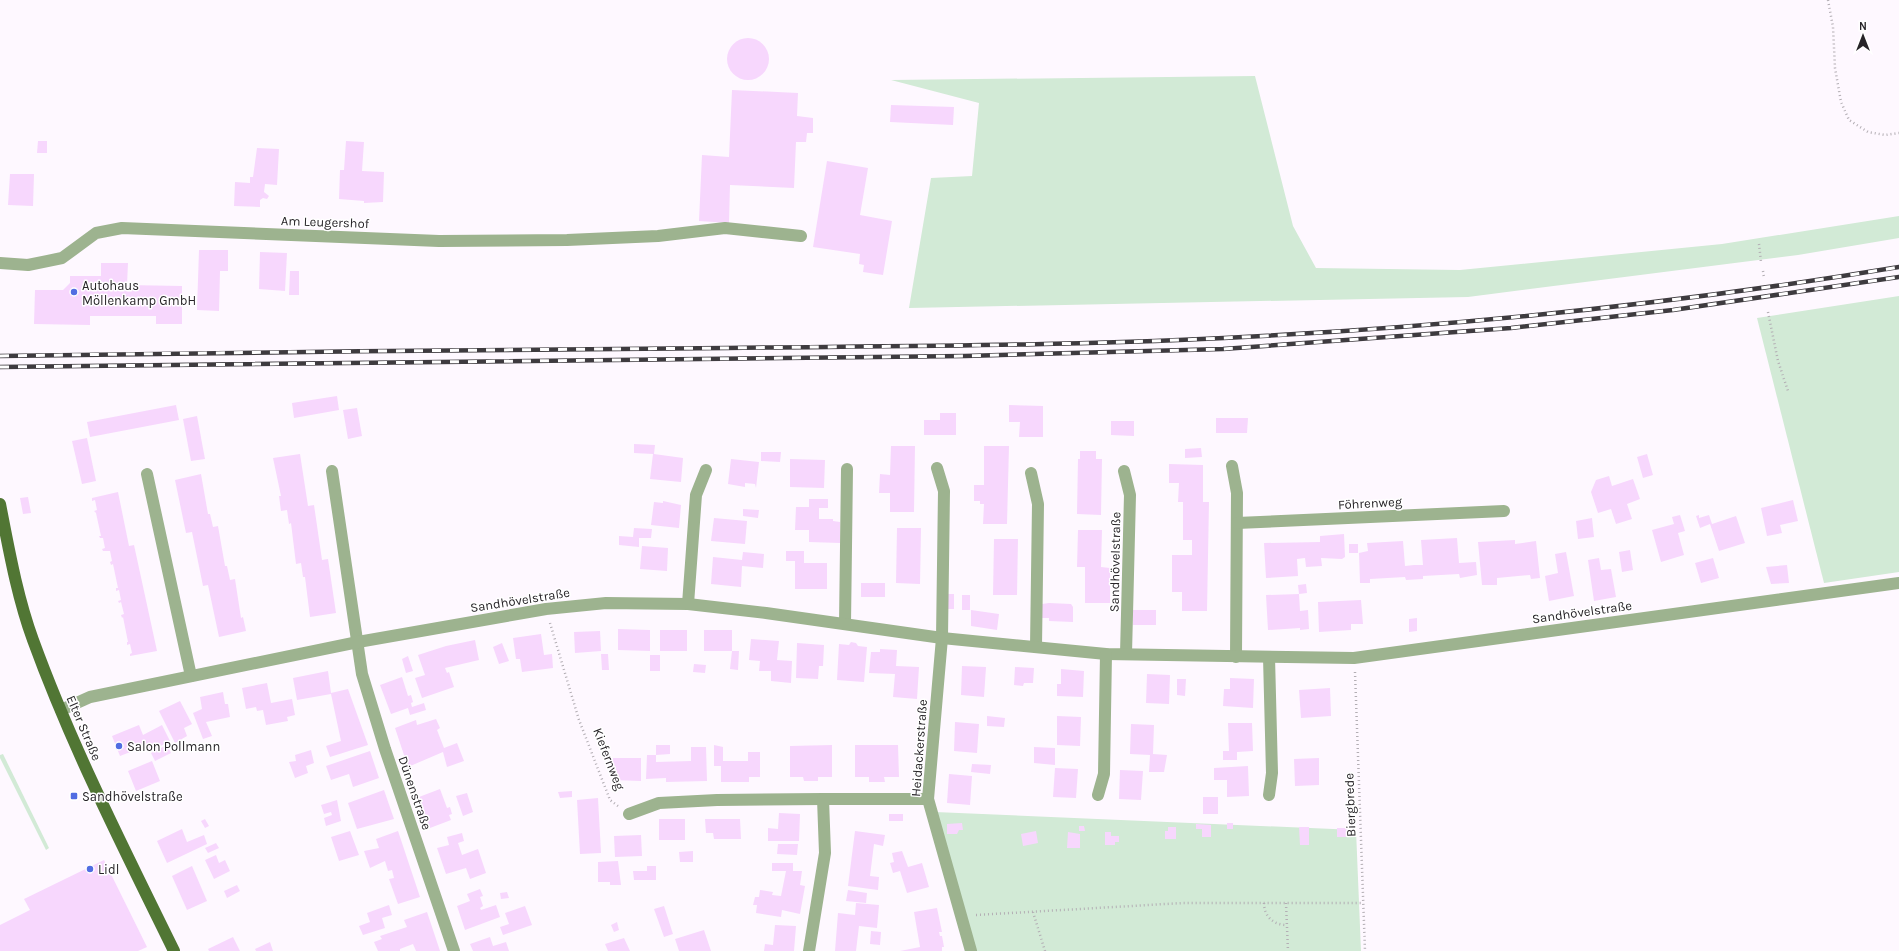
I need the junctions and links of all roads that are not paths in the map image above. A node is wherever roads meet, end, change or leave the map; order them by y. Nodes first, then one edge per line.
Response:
1 (800, 236) dead end
2 (0, 263) edge
3 (1232, 466) dead end
4 (937, 468) dead end
5 (847, 469) dead end
6 (706, 470) dead end
7 (332, 471) dead end
8 (1124, 471) dead end
9 (1031, 473) dead end
10 (147, 474) dead end
11 (0, 504) edge
12 (1504, 511) dead end
13 (1237, 523) junction
14 (2, 531) edge
15 (1899, 583) edge
16 (688, 604) junction
17 (845, 624) junction
18 (942, 638) junction
19 (358, 642) junction
20 (1036, 647) junction
21 (1106, 654) junction
22 (1126, 654) junction
23 (1236, 657) junction
24 (1269, 657) junction
25 (191, 676) junction
26 (61, 710) junction
27 (1098, 795) dead end
28 (1269, 795) dead end
29 (823, 800) junction
30 (928, 800) junction
31 (628, 814) road end
32 (174, 951) edge
33 (454, 951) edge
34 (809, 951) edge
35 (971, 951) edge

1 - 2 street, Am Leugershof
3 - 13 street
4 - 18 street
5 - 17 street
6 - 16 street
7 - 19 street
8 - 22 street, Sandhövelstraße
9 - 20 street
10 - 25 street
11 - 14 main road, Elter Straße
12 - 13 street, Föhrenweg
13 - 23 street
14 - 26 main road, Elter Straße
15 - 24 street, Sandhövelstraße
16 - 17 street, Sandhövelstraße
16 - 19 street, Sandhövelstraße
17 - 18 street, Sandhövelstraße
18 - 20 street, Sandhövelstraße
18 - 30 street, Heidackerstraße
19 - 25 street, Sandhövelstraße
19 - 33 street, Dünenstraße
20 - 21 street, Sandhövelstraße
21 - 22 street, Sandhövelstraße
21 - 27 street
22 - 23 street, Sandhövelstraße
23 - 24 street, Sandhövelstraße
24 - 28 street
25 - 26 street, Sandhövelstraße
26 - 32 main road, Elter Straße
29 - 30 street
29 - 31 street
29 - 34 street
30 - 35 street, Heidackerstraße

